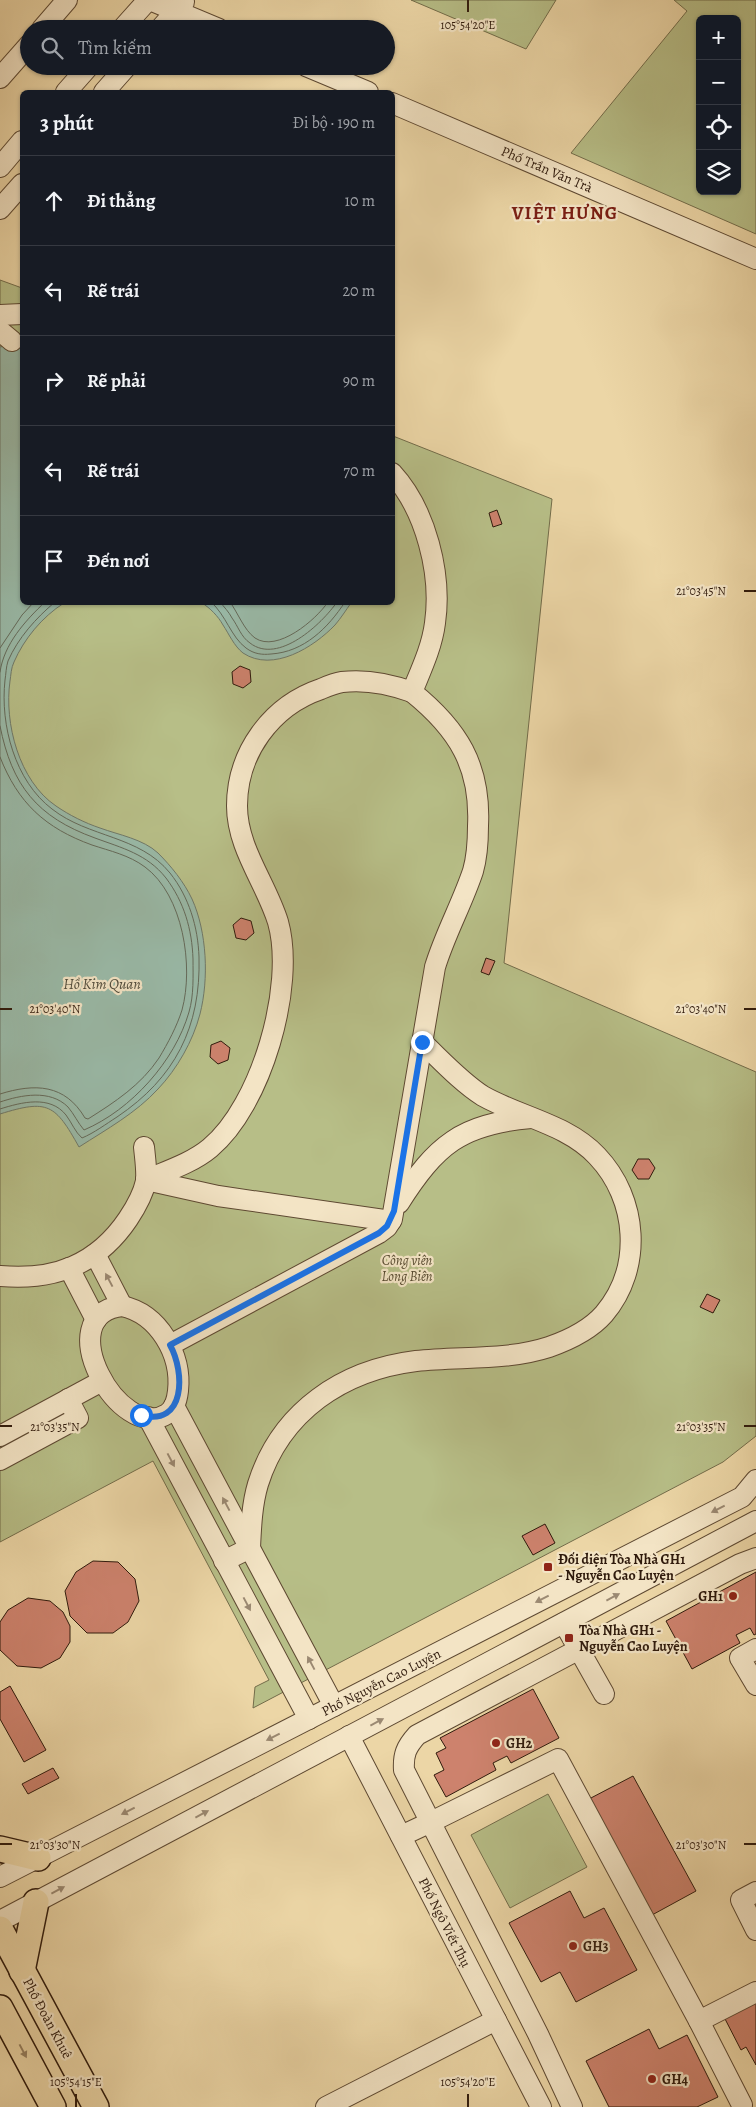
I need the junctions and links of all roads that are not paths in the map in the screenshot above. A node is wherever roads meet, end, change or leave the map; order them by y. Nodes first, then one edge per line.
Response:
1 (67, 0) edge
2 (149, 0) edge
3 (181, 5) edge
4 (50, 20) edge
5 (130, 20) edge
6 (168, 20) edge
7 (205, 20) edge
8 (20, 55) edge
9 (81, 75) edge
10 (119, 75) edge
11 (327, 75) edge
12 (0, 78) edge
13 (68, 90) edge
14 (106, 90) edge
15 (363, 90) edge
16 (395, 104) edge
17 (20, 143) edge
18 (0, 167) edge
19 (20, 186) edge
20 (0, 209) edge
21 (756, 259) edge
22 (20, 314) edge
23 (0, 316) edge
24 (395, 477) edge
25 (412, 692) junction
26 (422, 1042) junction
27 (492, 1100) junction
28 (532, 1118) junction
29 (480, 1127) junction
30 (144, 1147) dead end
31 (403, 1156) junction
32 (428, 1162) junction
33 (146, 1180) junction
34 (392, 1216) junction
35 (95, 1254) junction
36 (69, 1268) junction
37 (0, 1276) edge
38 (122, 1306) junction
39 (96, 1320) junction
40 (170, 1345) junction
41 (102, 1381) junction
42 (68, 1399) junction
43 (174, 1406) junction
44 (148, 1417) junction
45 (0, 1436) edge
46 (0, 1460) edge
47 (756, 1480) edge
48 (756, 1521) edge
49 (250, 1548) junction
50 (756, 1558) edge
51 (224, 1561) junction
52 (564, 1623) junction
53 (756, 1649) edge
54 (579, 1651) junction
55 (756, 1686) edge
56 (604, 1694) dead end
57 (334, 1706) junction
58 (308, 1719) junction
59 (349, 1736) junction
60 (431, 1822) junction
61 (400, 1836) junction
62 (0, 1849) edge
63 (38, 1858) junction
64 (0, 1877) edge
65 (756, 1892) edge
66 (36, 1902) junction
67 (0, 1921) edge
68 (0, 1929) edge
69 (756, 1930) edge
70 (22, 1971) junction
71 (756, 1992) edge
72 (0, 2008) edge
73 (496, 2020) junction
74 (699, 2021) junction
75 (538, 2034) junction
76 (512, 2049) junction
77 (745, 2103) edge
78 (53, 2107) edge
79 (96, 2107) edge
80 (326, 2107) edge
81 (541, 2107) edge
82 (572, 2107) edge

1 - 4 street
2 - 3 street
2 - 5 street
3 - 6 street
3 - 7 street
8 - 12 street
9 - 13 street
10 - 14 street
11 - 15 street
16 - 21 street, Phố Trần Văn Trà
17 - 18 street
19 - 20 street
22 - 23 street
24 - 25 street
25 - 26 street
25 - 33 street
26 - 27 street
26 - 31 street
27 - 28 street
27 - 29 street
28 - 29 street
28 - 49 street
29 - 32 street
30 - 33 street
31 - 32 street
31 - 34 street
32 - 34 street
33 - 34 street
33 - 35 street
34 - 40 street
35 - 36 street
38 -> 35 street
36 - 37 street
36 - 39 street
38 - 39 street
38 - 40 street
39 - 41 street
40 - 43 street
41 - 42 street
41 - 44 street
42 - 45 street
42 - 46 street
43 - 44 street
49 -> 43 street
44 -> 51 street
47 -> 57 street, Phố Nguyễn Cao Luyện
52 -> 48 street
49 - 51 street
57 -> 49 street
50 - 54 street
51 -> 58 street
52 - 54 street
59 -> 52 street
53 - 55 street
54 - 56 street
54 - 60 street
57 - 58 street, Phố Nguyễn Cao Luyện
58 -> 63 street, Phố Nguyễn Cao Luyện
59 - 61 street, Phố Ngô Viết Thụ
66 -> 59 street
60 - 61 street
60 - 74 street
60 - 75 street
61 - 73 street, Phố Ngô Viết Thụ
62 - 63 main road
63 - 64 street, Phố Nguyễn Cao Luyện
65 - 69 street
66 - 67 street
66 - 70 main road
68 - 70 main road, Phố Đoàn Khuê
70 - 79 main road, Phố Đoàn Khuê
71 - 74 street
72 -> 78 main road
73 - 76 street, Phố Ngô Viết Thụ
73 - 80 street
74 - 77 street
75 - 76 street
75 - 82 street
76 - 81 street, Phố Ngô Viết Thụ

